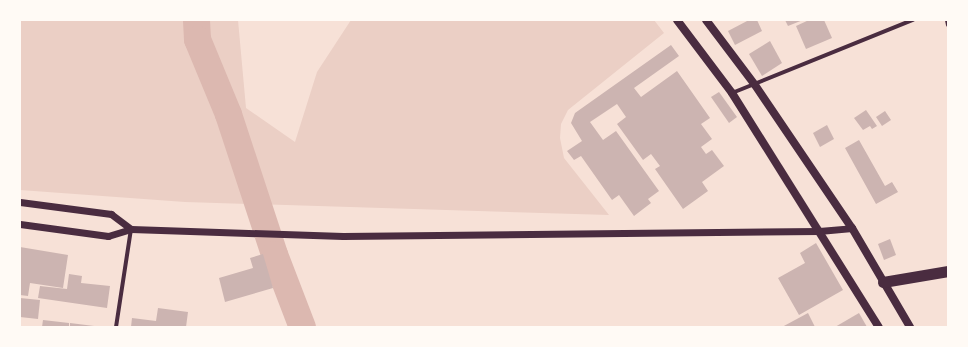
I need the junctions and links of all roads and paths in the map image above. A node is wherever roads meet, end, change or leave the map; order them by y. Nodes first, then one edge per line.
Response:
1 (677, 20) edge
2 (706, 20) edge
3 (913, 20) edge
4 (947, 20) edge
5 (948, 25) edge
6 (755, 85) junction
7 (732, 93) junction
8 (20, 202) edge
9 (20, 224) edge
10 (852, 228) junction
11 (131, 229) junction
12 (819, 231) junction
13 (948, 271) edge
14 (883, 282) junction
15 (116, 327) edge
16 (879, 327) edge
17 (910, 327) edge

1 - 7 main road
2 - 6 main road
3 - 6 street
4 - 5 street
6 - 7 street
6 - 10 main road
7 - 12 main road
8 - 11 street
9 - 11 street
10 - 12 street
10 - 14 main road
11 - 12 street
11 - 15 street
12 - 16 main road
13 - 14 highway
14 - 17 main road

